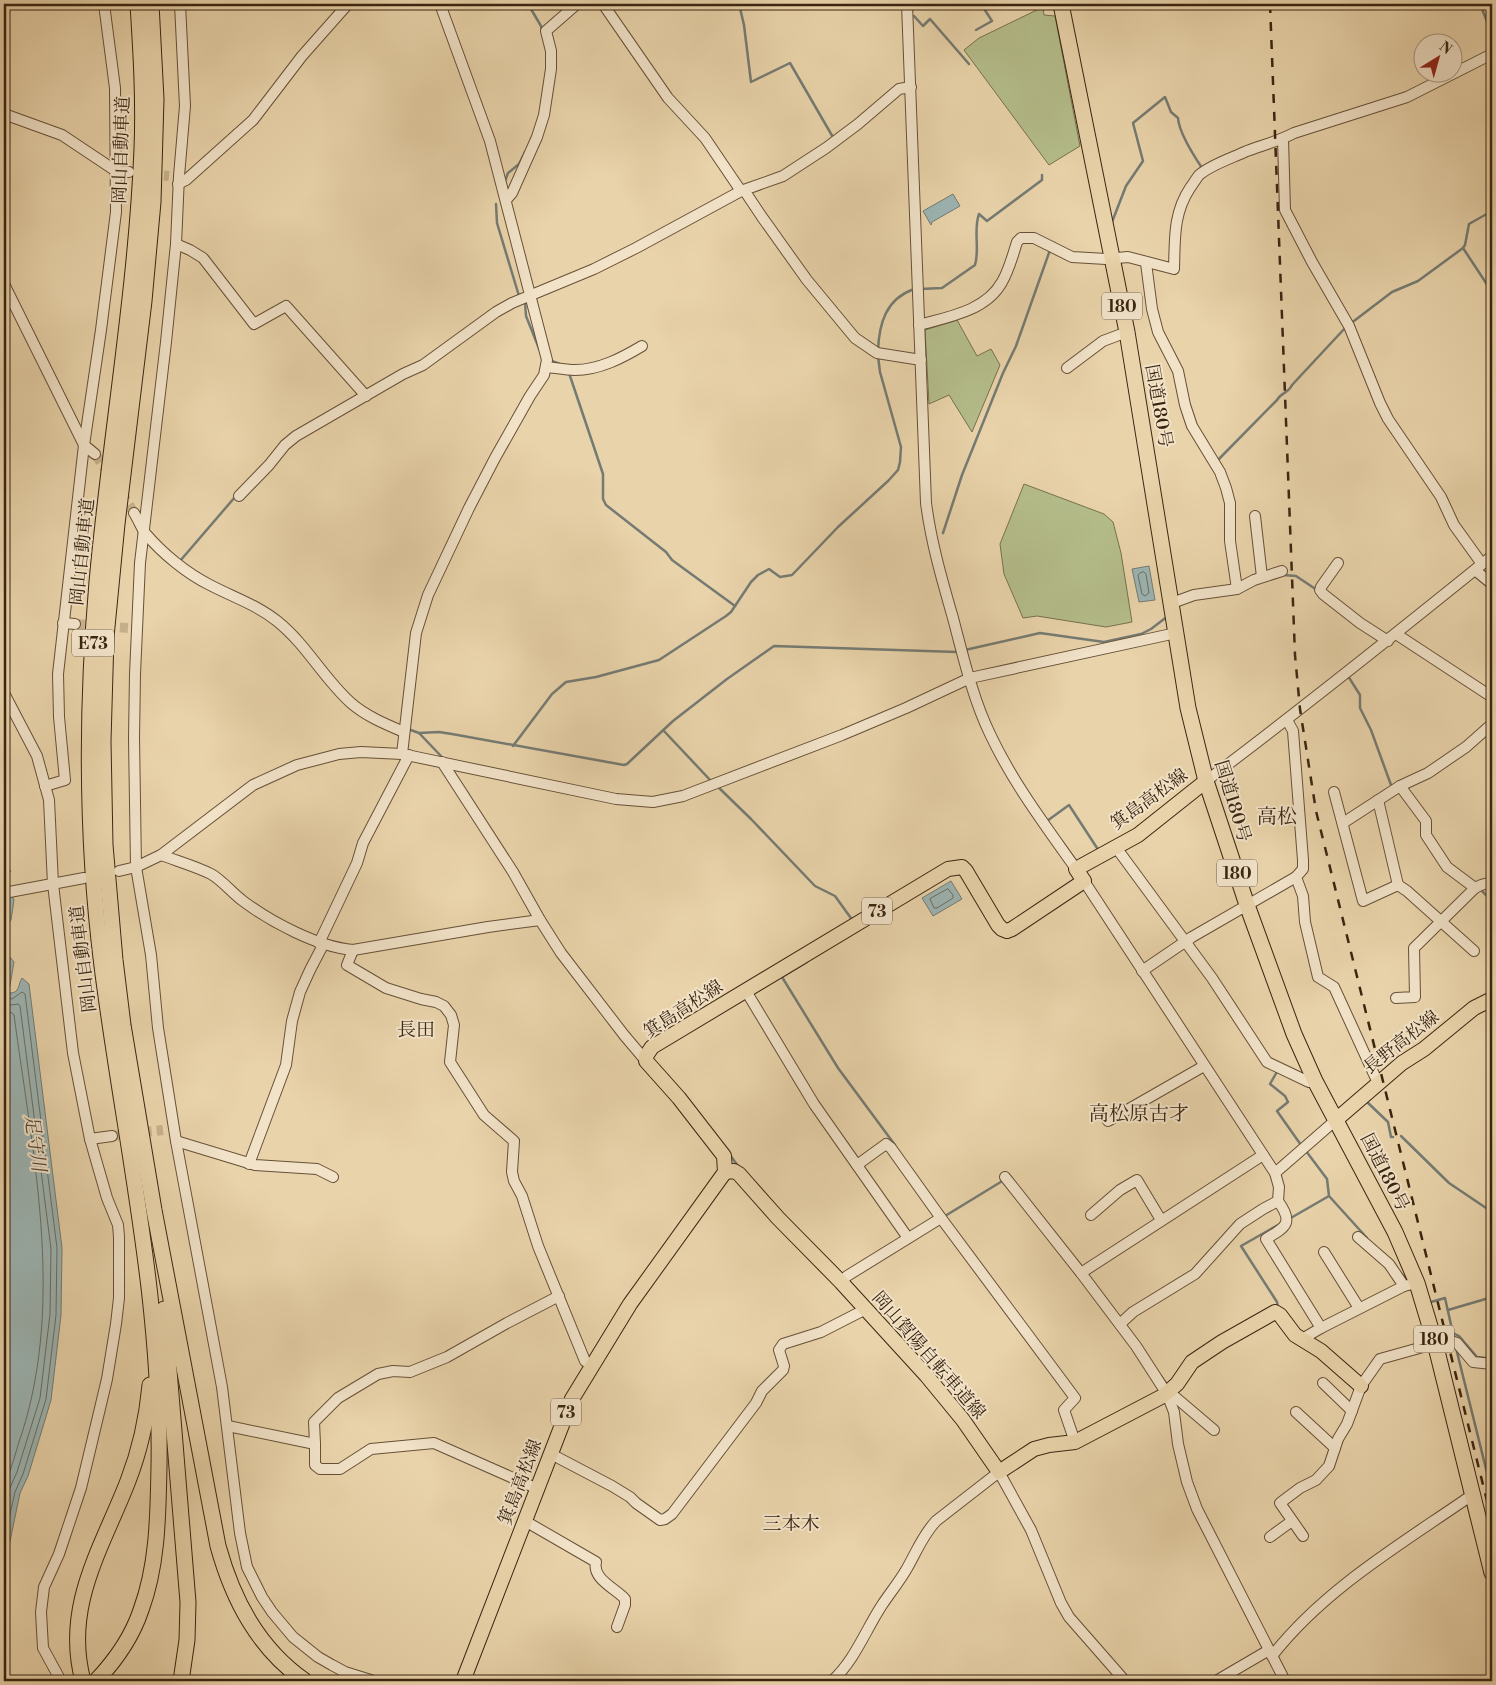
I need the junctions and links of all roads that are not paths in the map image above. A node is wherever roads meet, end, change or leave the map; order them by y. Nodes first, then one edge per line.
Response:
1 (104, 4) edge
2 (138, 4) edge
3 (151, 4) edge
4 (180, 4) edge
5 (348, 4) edge
6 (440, 4) edge
7 (577, 4) edge
8 (603, 4) edge
9 (908, 4) edge
10 (1062, 4) edge
11 (1492, 54) edge
12 (911, 87) junction
13 (4, 114) edge
14 (1283, 139) junction
15 (116, 171) junction
16 (128, 172) dead end
17 (175, 178) junction
18 (744, 192) junction
19 (506, 200) junction
20 (176, 244) junction
21 (1113, 258) junction
22 (1146, 263) junction
23 (4, 284) edge
24 (523, 298) junction
25 (919, 325) junction
26 (1127, 332) junction
27 (642, 346) dead end
28 (921, 360) junction
29 (547, 362) junction
30 (1068, 368) dead end
31 (364, 394) junction
32 (84, 445) junction
33 (95, 454) tunnel mouth
34 (240, 496) dead end
35 (134, 513) tunnel mouth
36 (1255, 516) dead end
37 (144, 532) junction
38 (1492, 556) edge
39 (1338, 564) dead end
40 (1478, 569) junction
41 (1282, 571) dead end
42 (1262, 577) junction
43 (1492, 584) edge
44 (1233, 589) junction
45 (1172, 609) junction
46 (63, 623) junction
47 (75, 624) tunnel mouth
48 (1176, 633) junction
49 (1396, 637) junction
50 (970, 678) junction
51 (4, 693) edge
52 (1492, 697) edge
53 (1287, 720) junction
54 (1492, 724) edge
55 (405, 729) junction
56 (406, 754) junction
57 (442, 762) junction
58 (1206, 781) junction
59 (45, 786) junction
60 (1397, 788) junction
61 (1334, 792) dead end
62 (1378, 800) junction
63 (1343, 823) junction
64 (1115, 846) junction
65 (160, 855) junction
66 (136, 867) junction
67 (1076, 869) junction
68 (119, 871) dead end
69 (1296, 877) junction
70 (84, 878) dead end
71 (1084, 881) junction
72 (1492, 882) edge
73 (50, 884) junction
74 (1398, 885) junction
75 (1476, 887) junction
76 (4, 893) edge
77 (1247, 905) junction
78 (540, 920) junction
79 (1441, 921) junction
80 (1186, 942) junction
81 (321, 944) junction
82 (353, 950) junction
83 (1474, 951) dead end
84 (1142, 970) junction
85 (746, 991) junction
86 (1396, 998) dead end
87 (1492, 999) edge
88 (647, 1056) junction
89 (1204, 1066) junction
90 (1315, 1081) junction
91 (1378, 1082) junction
92 (1337, 1119) junction
93 (1108, 1121) dead end
94 (174, 1128) junction
95 (163, 1130) tunnel mouth
96 (112, 1136) tunnel mouth
97 (90, 1139) junction
98 (176, 1141) junction
99 (1262, 1155) junction
100 (250, 1164) junction
101 (857, 1165) junction
102 (725, 1172) junction
103 (1275, 1173) junction
104 (333, 1177) dead end
105 (1006, 1179) dead end
106 (1278, 1201) junction
107 (154, 1210) junction
108 (1091, 1215) dead end
109 (941, 1218) junction
110 (1161, 1220) junction
111 (1358, 1237) dead end
112 (908, 1238) junction
113 (1324, 1252) dead end
114 (1083, 1271) junction
115 (843, 1280) junction
116 (149, 1281) junction
117 (1411, 1284) junction
118 (559, 1296) junction
119 (1360, 1308) junction
120 (866, 1309) junction
121 (1122, 1322) junction
122 (1321, 1328) junction
123 (1302, 1339) junction
124 (1435, 1343) junction
125 (1492, 1364) edge
126 (592, 1366) junction
127 (1322, 1383) dead end
128 (1361, 1386) junction
129 (1169, 1393) junction
130 (1352, 1411) junction
131 (1296, 1412) dead end
132 (228, 1426) junction
133 (1214, 1430) dead end
134 (1075, 1442) junction
135 (315, 1444) junction
136 (1335, 1448) junction
137 (551, 1454) junction
138 (1001, 1471) junction
139 (538, 1489) junction
140 (1472, 1495) junction
141 (1292, 1521) junction
142 (526, 1522) junction
143 (1303, 1536) dead end
144 (1270, 1537) dead end
145 (1492, 1574) edge
146 (617, 1627) dead end
147 (1271, 1653) junction
148 (98, 1679) edge
149 (61, 1681) edge
150 (83, 1681) edge
151 (181, 1681) edge
152 (305, 1681) edge
153 (374, 1681) edge
154 (463, 1681) edge
155 (832, 1681) edge
156 (1125, 1681) edge
157 (1216, 1681) edge
158 (1285, 1681) edge

1 - 15 street
2 - 116 highway, 岡山自動車道 / E73
3 - 107 highway, 岡山自動車道 / E73
4 - 17 street
5 - 17 street
6 - 19 street
7 - 19 street
8 - 18 street
9 - 12 street
10 - 21 highway, 国道180号 / 180
11 - 14 street
12 - 18 street
12 - 25 street
13 - 15 street
14 - 22 street
14 - 40 street
15 - 16 street
15 - 32 street
17 - 20 street
18 - 24 street
18 - 28 street
19 - 24 street
20 - 31 street
20 - 37 street
21 - 22 street
21 - 25 street
21 - 26 highway, 国道180号 / 180
22 - 44 street
23 - 32 street
24 - 29 street
24 - 31 street
25 - 28 street
26 - 30 street
26 - 45 highway, 国道180号 / 180
27 - 29 street
28 - 50 street
29 - 55 street
31 - 34 street
32 - 33 street
32 - 46 street
35 - 37 street
36 - 42 street
37 - 55 street
37 - 66 street
38 - 40 street
39 - 49 street
40 - 43 street
40 - 49 street
41 - 42 street
42 - 44 street
44 - 45 street
45 - 48 highway, 国道180号 / 180
46 - 47 street
46 - 59 street
48 - 50 street
48 - 58 highway, 国道180号 / 180
49 - 52 street
49 - 53 street
50 - 57 street
50 - 67 street
51 - 59 street
53 - 58 street
53 - 69 street
54 - 60 street
55 - 56 street
56 - 57 street
56 - 65 street
56 - 81 street
57 - 78 street
58 - 64 main road, 箕島高松線
58 - 77 highway, 国道180号 / 180
59 - 73 street
60 - 62 street
60 - 75 street
61 - 63 street
62 - 63 street
62 - 74 street
63 - 74 street
64 - 67 main road, 箕島高松線
64 - 80 street
65 - 66 street
65 - 81 street
66 - 68 street
66 - 94 street
67 - 71 main road
69 - 77 street
69 - 91 street
70 - 73 street
71 - 84 street
71 - 85 main road, 箕島高松線 / 73
72 - 75 street
73 - 76 street
73 - 97 street
74 - 79 street
75 - 79 street
77 - 80 street
77 - 90 highway, 国道180号 / 180
78 - 82 street
78 - 88 street
79 - 83 street
79 - 86 street
80 - 84 street
80 - 90 street
81 - 82 street
81 - 100 street
82 - 118 street
84 - 89 street
85 - 88 main road, 箕島高松線 / 73
85 - 101 street
87 - 91 main road, 長野高松線
88 - 102 main road, 箕島高松線
89 - 93 street
89 - 99 street
90 - 92 highway, 国道180号 / 180
91 - 92 main road, 長野高松線
92 - 103 street
92 - 117 highway, 国道180号 / 180
94 - 95 street
94 - 98 street
96 - 97 street
97 - 149 street
98 - 100 street
98 - 132 street
99 - 103 street
99 - 110 street
100 - 104 street
101 - 109 street
101 - 112 street
102 - 115 main road, 岡山賀陽自転車道線
102 - 126 main road, 箕島高松線 / 73
103 - 106 street
105 - 114 street
106 - 121 street
106 - 122 street
107 - 151 highway
107 - 152 highway
108 - 110 street
109 - 112 street
109 - 134 street
110 - 114 street
111 - 117 street
112 - 115 street
113 - 119 street
114 - 121 street
115 - 120 main road, 岡山賀陽自転車道線
116 - 148 highway
116 - 150 highway
117 - 119 street
117 - 124 highway, 国道180号 / 180
118 - 126 street
118 - 135 street
119 - 122 street
120 - 137 street
120 - 138 main road, 岡山賀陽自転車道線
121 - 129 street
122 - 123 street
123 - 128 main road
123 - 129 main road
124 - 125 street
124 - 128 street
124 - 140 highway, 国道180号 / 180
126 - 137 main road, 箕島高松線 / 73
127 - 130 street
128 - 130 street
129 - 133 street
129 - 134 main road
129 - 147 street
130 - 136 street
131 - 136 street
132 - 135 street
132 - 153 street
134 - 138 main road
135 - 139 street
136 - 141 street
137 - 139 main road, 箕島高松線 / 73
138 - 155 street
138 - 156 street
139 - 142 main road, 箕島高松線 / 73
140 - 145 highway, 国道180号 / 180
140 - 147 street
141 - 143 street
141 - 144 street
142 - 146 street
142 - 154 main road, 箕島高松線 / 73
147 - 157 street
147 - 158 street

